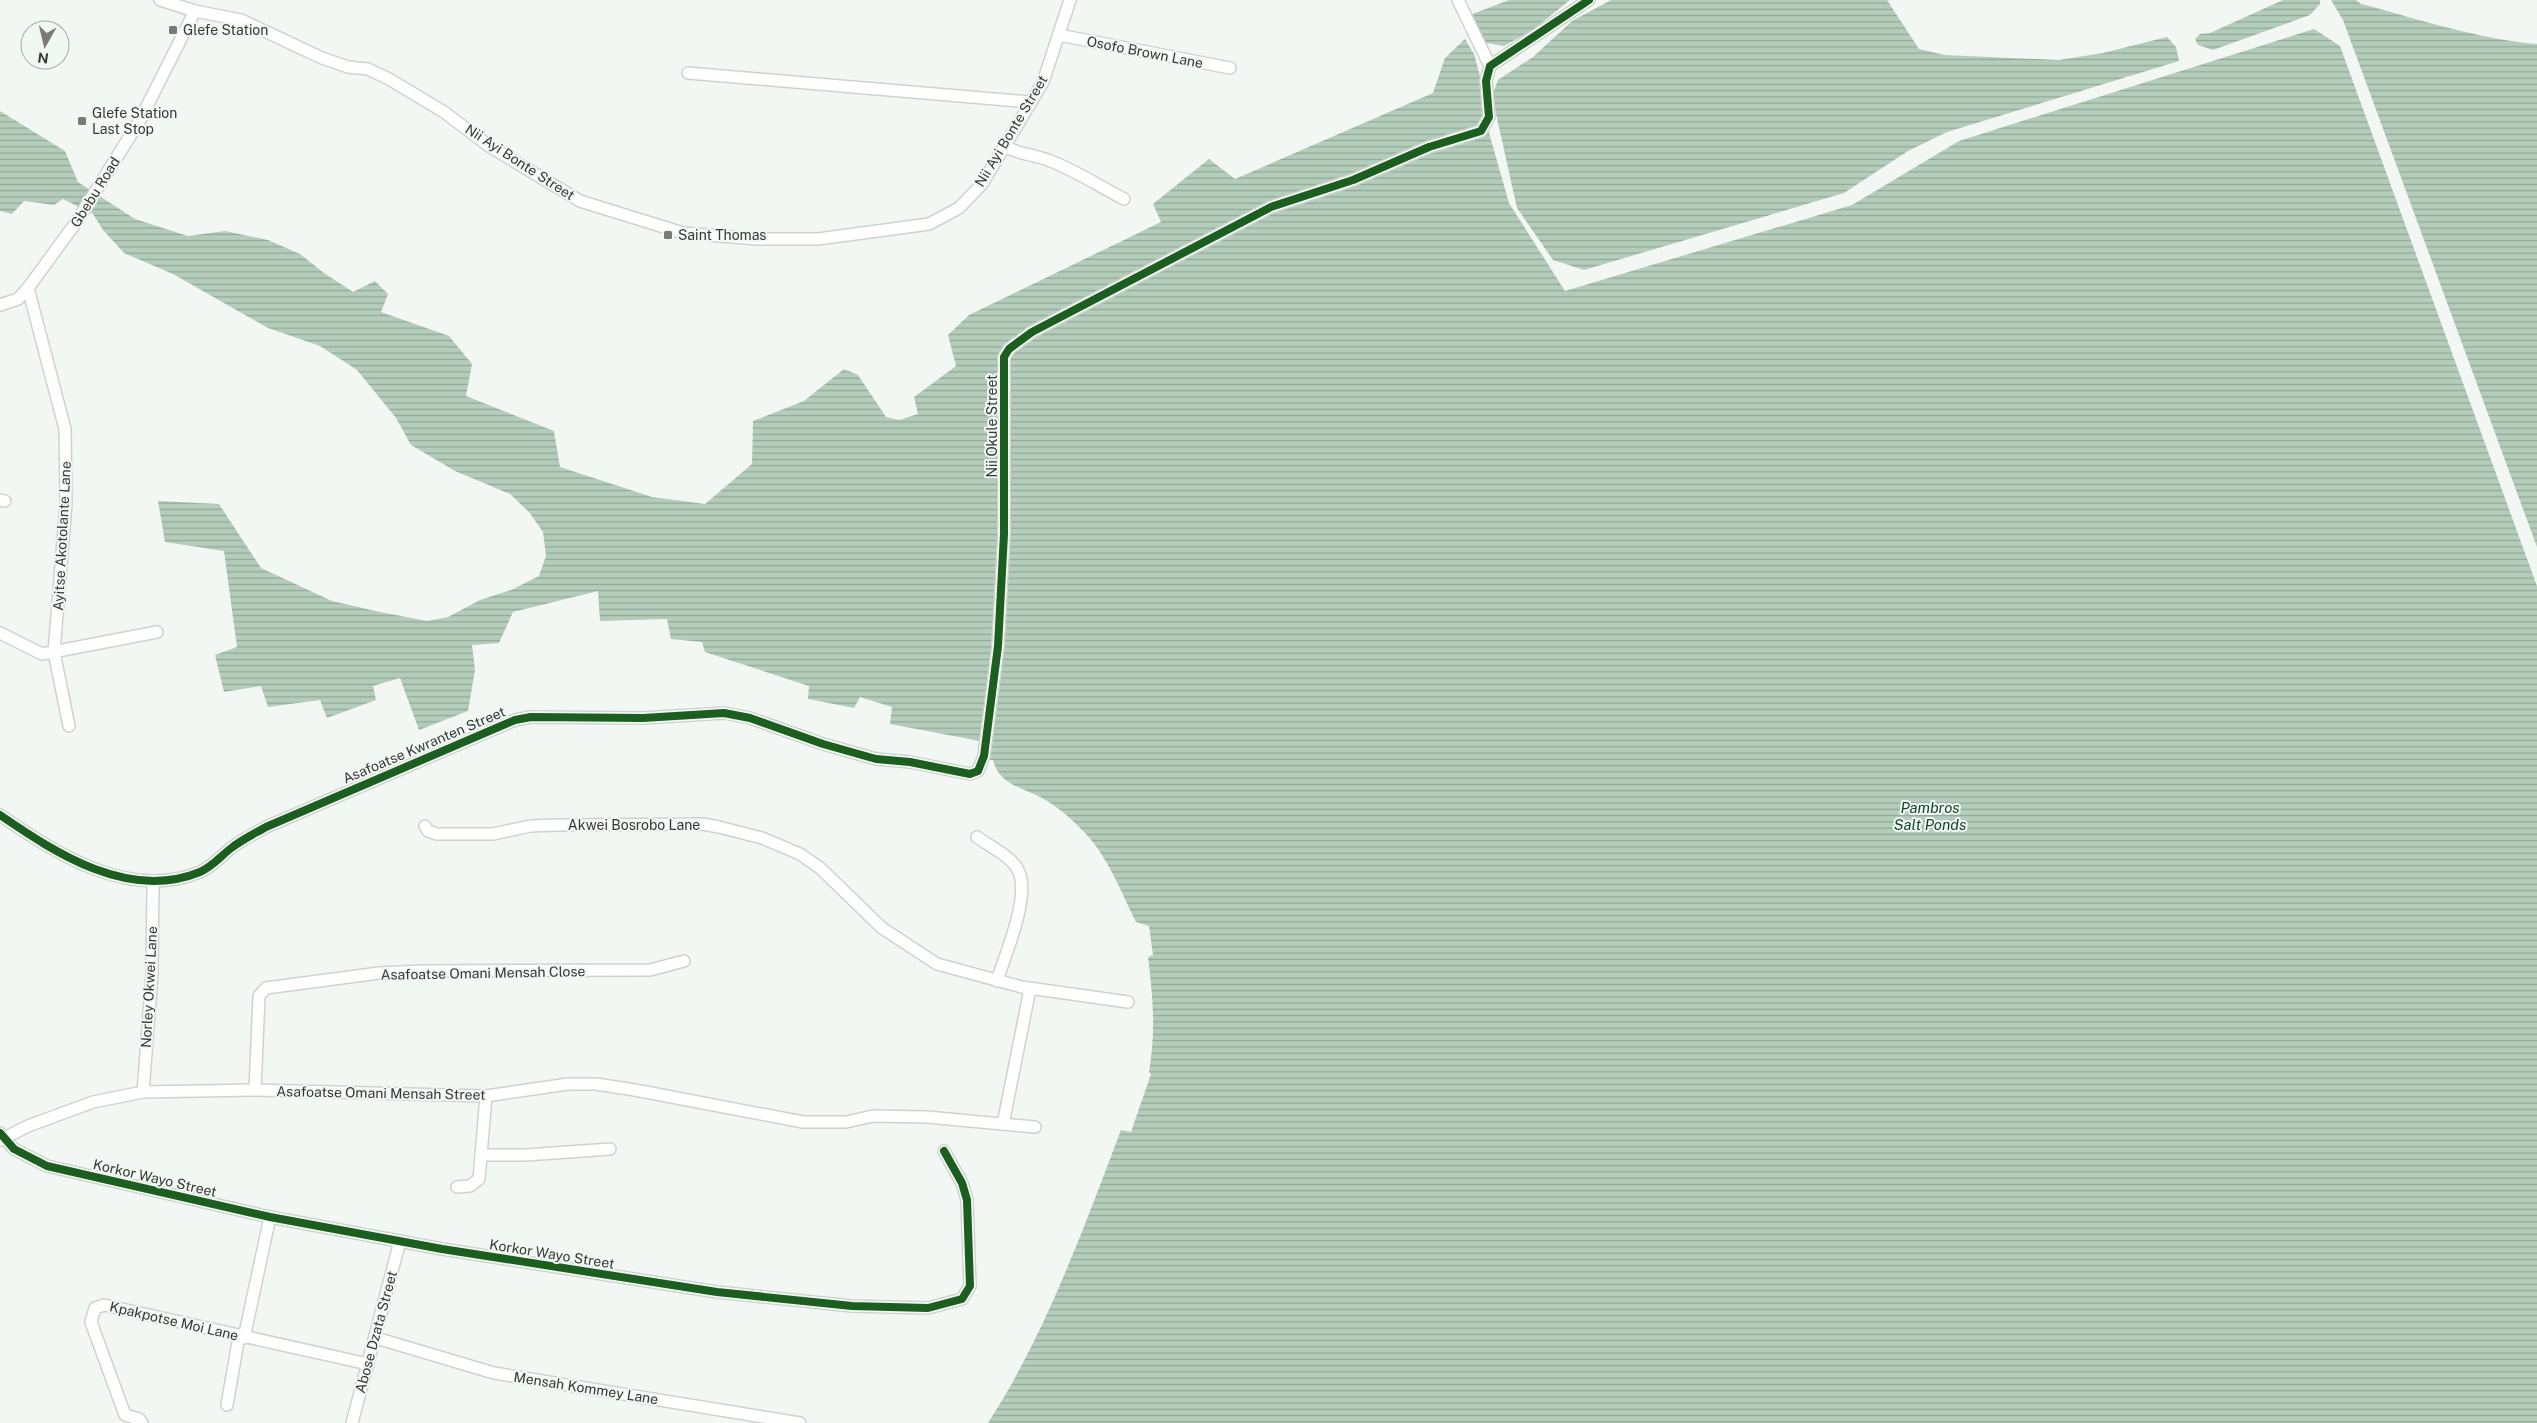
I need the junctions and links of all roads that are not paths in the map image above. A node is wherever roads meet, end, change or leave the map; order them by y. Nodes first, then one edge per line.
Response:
1 (160, 0) edge
2 (1070, 0) edge
3 (1458, 0) edge
4 (1588, 0) edge
5 (195, 11) junction
6 (1059, 35) junction
7 (1490, 66) junction
8 (1230, 68) dead end
9 (688, 73) dead end
10 (1031, 102) junction
11 (1005, 146) junction
12 (1124, 199) dead end
13 (28, 288) junction
14 (0, 305) edge
15 (157, 632) dead end
16 (0, 633) edge
17 (54, 652) junction
18 (69, 726) dead end
19 (978, 771) joint
20 (0, 815) edge
21 (425, 826) dead end
22 (977, 837) dead end
23 (153, 882) junction
24 (684, 961) dead end
25 (997, 981) junction
26 (1030, 988) junction
27 (1128, 1002) dead end
28 (255, 1090) junction
29 (143, 1092) junction
30 (486, 1096) junction
31 (1003, 1124) junction
32 (1035, 1127) dead end
33 (1, 1137) edge
34 (610, 1149) dead end
35 (944, 1151) dead end
36 (481, 1155) junction
37 (457, 1187) dead end
38 (270, 1217) junction
39 (400, 1241) junction
40 (242, 1337) junction
41 (376, 1338) junction
42 (368, 1364) junction
43 (227, 1405) dead end
44 (142, 1423) edge
45 (352, 1423) edge
46 (800, 1423) edge

1 - 5 street, Nii Ayi Bonte Street
2 - 6 street, Nii Ayi Bonte Street
3 - 7 street
4 - 7 street
5 - 11 street, Nii Ayi Bonte Street
5 - 13 street, Gbebu Road
6 - 8 street, Osofo Brown Lane
6 - 10 street, Nii Ayi Bonte Street
7 - 19 street, Nii Okule Street
9 - 10 street
10 - 11 street, Nii Ayi Bonte Street
11 - 12 street
13 - 14 street, Gbebu Road
13 - 17 street, Ayitse Akotolante Lane
15 - 17 street
16 - 17 street
17 - 18 street, Ayitse Akotolante Lane
19 - 23 street, Asafoatse Kwranten Street
20 - 23 street, Asafoatse Kwranten Street
21 - 25 street, Akwei Bosrobo Lane
22 - 25 street
23 - 29 street, Norley Okwei Lane
24 - 28 street, Asafoatse Omani Mensah Close
25 - 26 street, Akwei Bosrobo Lane
26 - 27 street, Akwei Bosrobo Lane
26 - 31 street
28 - 29 street, Asafoatse Omani Mensah Street
28 - 30 street, Asafoatse Omani Mensah Street
29 - 33 street, Asafoatse Omani Mensah Street
30 - 31 street, Asafoatse Omani Mensah Street
30 - 36 street
31 - 32 street, Asafoatse Omani Mensah Street
33 - 38 street, Korkor Wayo Street
34 - 36 street
35 - 39 street, Korkor Wayo Street
36 - 37 street
38 - 39 street, Korkor Wayo Street
38 - 40 street, Kpakpotse Moi Lane
39 - 41 street, Abose Dzata Street
40 - 42 street
40 - 43 street
40 - 44 street, Kpakpotse Moi Lane
41 - 42 street, Abose Dzata Street
41 - 46 street, Mensah Kommey Lane
42 - 45 street, Abose Dzata Street

